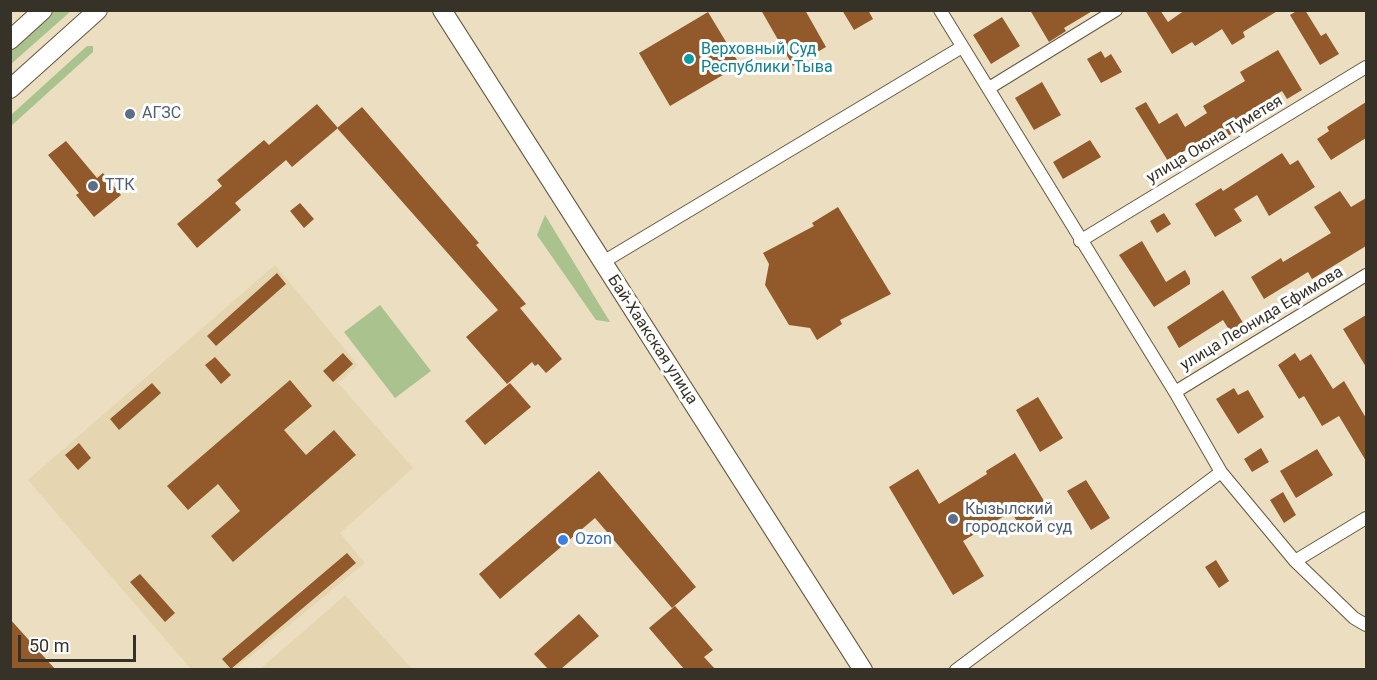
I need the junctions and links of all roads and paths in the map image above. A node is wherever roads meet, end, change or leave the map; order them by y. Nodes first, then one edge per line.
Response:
1 (43, 10) edge
2 (99, 10) edge
3 (442, 10) edge
4 (940, 10) edge
5 (1116, 10) edge
6 (10, 40) edge
7 (962, 47) junction
8 (1366, 67) edge
9 (989, 88) junction
10 (10, 89) edge
11 (1080, 241) junction
12 (603, 262) junction
13 (1366, 275) edge
14 (1175, 392) junction
15 (1221, 472) junction
16 (1366, 518) edge
17 (1295, 561) junction
18 (1366, 625) edge
19 (863, 669) edge
20 (956, 669) edge

1 - 6 main road
2 - 10 main road
3 - 12 main road, Бай-Хаакская улица
4 - 7 street
5 - 9 street
7 - 9 street
7 - 12 street
8 - 11 street, улица Оюна Туметея
9 - 11 street
11 - 14 street
12 - 19 main road, Бай-Хаакская улица
13 - 14 street, улица Леонида Ефимова
14 - 15 street
15 - 17 street
15 - 20 street
16 - 17 street
17 - 18 street

